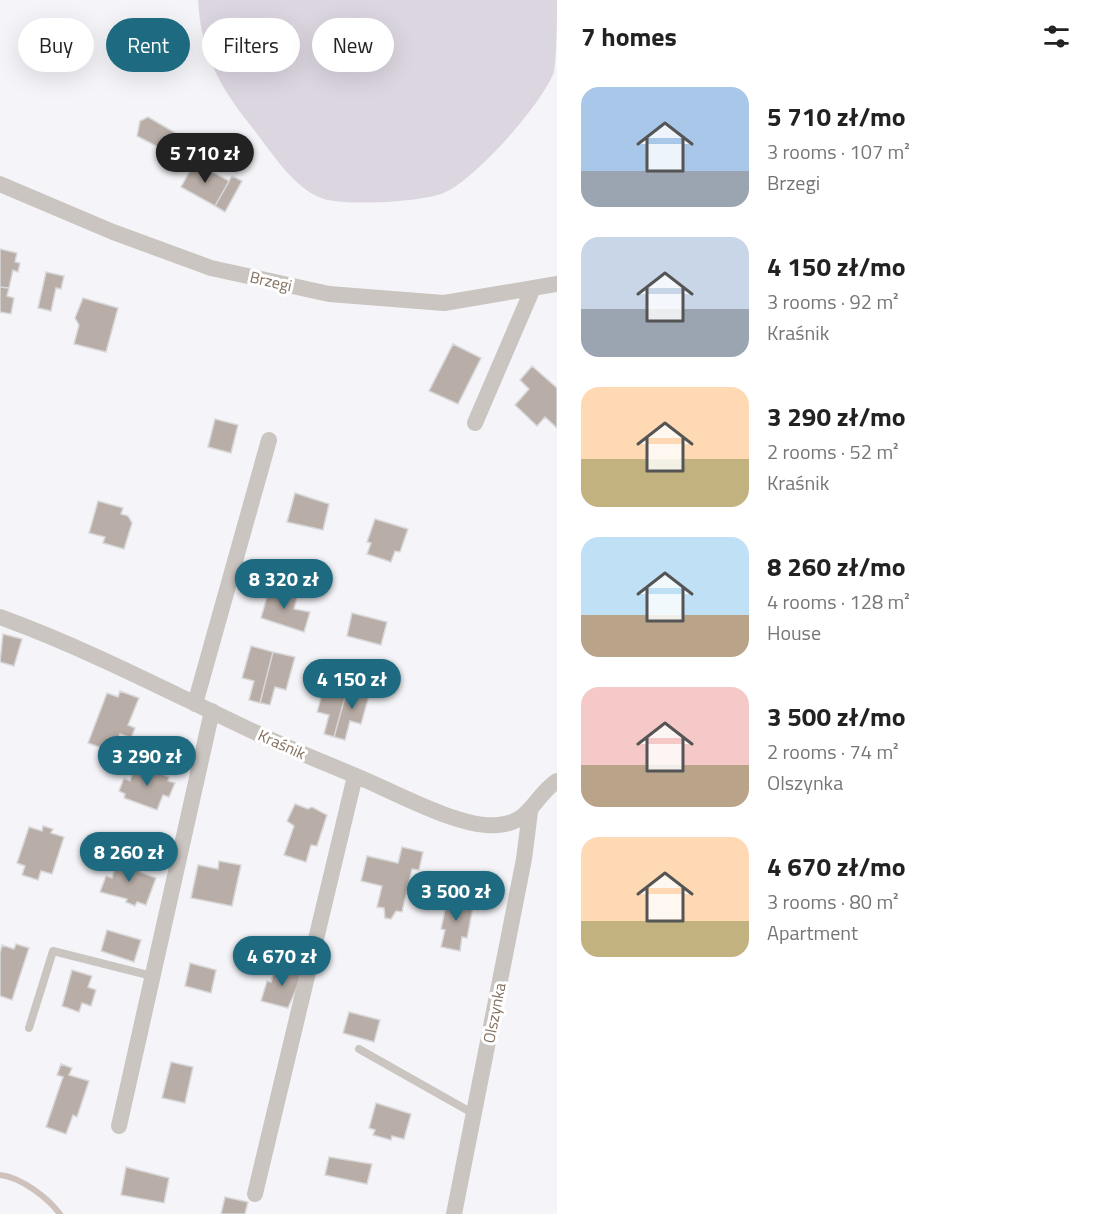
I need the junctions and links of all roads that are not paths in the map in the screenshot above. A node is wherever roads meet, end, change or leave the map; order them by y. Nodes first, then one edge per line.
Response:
1 (0, 184) edge
2 (557, 284) edge
3 (533, 288) junction
4 (476, 423) dead end
5 (268, 440) dead end
6 (0, 617) edge
7 (195, 704) junction
8 (212, 711) junction
9 (355, 776) junction
10 (557, 781) edge
11 (530, 812) junction
12 (152, 976) junction
13 (29, 1028) dead end
14 (359, 1049) dead end
15 (474, 1114) junction
16 (119, 1126) dead end
17 (255, 1194) dead end
18 (454, 1214) edge

1 - 3 street, Brzegi
2 - 3 street, Brzegi
3 - 4 street
5 - 7 street
6 - 7 street, Kraśnik
7 - 8 street, Kraśnik
8 - 9 street, Kraśnik
8 - 12 street
9 - 11 street, Kraśnik
9 - 17 street
10 - 11 street, Kraśnik
11 - 15 street, Olszynka
12 - 13 lane
12 - 16 street
14 - 15 lane
15 - 18 street, Olszynka

